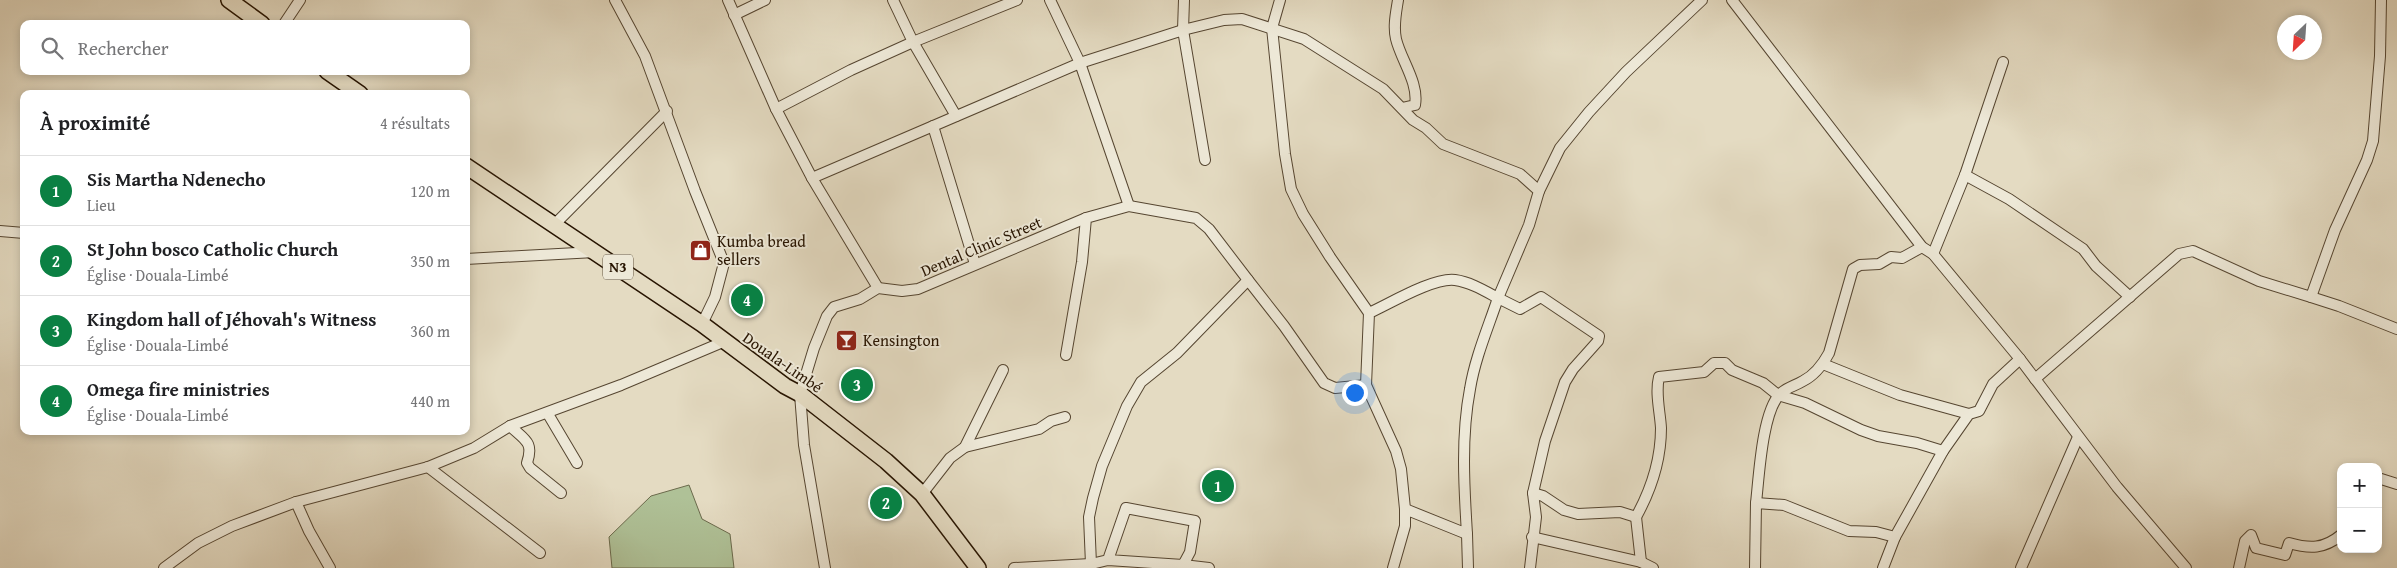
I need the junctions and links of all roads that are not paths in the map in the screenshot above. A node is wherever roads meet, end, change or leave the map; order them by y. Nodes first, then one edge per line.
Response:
1 (229, 0) edge
2 (300, 0) edge
3 (615, 0) edge
4 (728, 0) edge
5 (765, 0) edge
6 (893, 0) edge
7 (1017, 0) edge
8 (1050, 0) edge
9 (1184, 0) edge
10 (1280, 0) edge
11 (1398, 0) edge
12 (1702, 0) edge
13 (1732, 0) edge
14 (2381, 0) edge
15 (734, 15) junction
16 (256, 20) edge
17 (287, 20) edge
18 (1272, 28) junction
19 (1183, 30) junction
20 (913, 42) junction
21 (2004, 62) dead end
22 (1080, 63) junction
23 (333, 75) edge
24 (354, 90) edge
25 (1402, 108) junction
26 (776, 109) junction
27 (667, 112) junction
28 (956, 116) junction
29 (933, 126) junction
30 (1205, 160) dead end
31 (470, 169) edge
32 (1965, 176) junction
33 (812, 178) junction
34 (1539, 191) junction
35 (1129, 206) junction
36 (1086, 218) junction
37 (554, 225) junction
38 (0, 231) edge
39 (20, 233) edge
40 (1922, 247) junction
41 (596, 252) junction
42 (1933, 254) junction
43 (470, 259) edge
44 (975, 264) junction
45 (1248, 280) junction
46 (878, 288) junction
47 (2311, 296) junction
48 (2130, 297) junction
49 (1498, 298) junction
50 (1369, 314) junction
51 (702, 324) junction
52 (2397, 329) edge
53 (723, 342) junction
54 (1066, 355) dead end
55 (2020, 360) junction
56 (1823, 364) junction
57 (1003, 370) dead end
58 (2035, 379) junction
59 (1366, 385) junction
60 (800, 394) junction
61 (1778, 396) junction
62 (548, 414) junction
63 (1969, 414) junction
64 (1065, 417) dead end
65 (510, 426) junction
66 (2078, 437) junction
67 (966, 447) junction
68 (1943, 451) junction
69 (577, 463) dead end
70 (428, 467) junction
71 (2382, 479) edge
72 (2397, 484) edge
73 (561, 493) dead end
74 (1533, 493) junction
75 (922, 494) junction
76 (296, 502) junction
77 (1756, 503) junction
78 (1405, 509) junction
79 (1636, 517) junction
80 (1467, 534) junction
81 (1532, 537) junction
82 (1895, 537) junction
83 (2337, 538) edge
84 (540, 552) dead end
85 (1108, 560) junction
86 (1641, 562) junction
87 (1091, 564) junction
88 (1183, 567) edge
89 (164, 568) edge
90 (330, 568) edge
91 (825, 568) edge
92 (978, 568) edge
93 (1014, 568) edge
94 (1209, 568) edge
95 (1393, 568) edge
96 (1468, 568) edge
97 (1530, 568) edge
98 (1653, 568) edge
99 (1754, 568) edge
100 (1883, 568) edge
101 (2021, 568) edge
102 (2186, 568) edge
103 (2239, 568) edge

1 - 16 highway
2 - 17 street
3 - 27 street
4 - 15 street
5 - 15 street
6 - 20 street
7 - 20 street
8 - 22 street
9 - 19 street
10 - 18 street
11 - 25 street
12 - 34 street
13 - 40 street
14 - 47 street
15 - 26 street
18 - 19 street
18 - 25 street
18 - 50 street
19 - 22 street
19 - 30 street
20 - 26 street
20 - 28 street
21 - 32 street
22 - 28 street
22 - 35 street
23 - 24 highway
25 - 34 street
26 - 33 street
27 - 37 street
27 - 51 street
28 - 29 street
29 - 33 street
29 - 44 street
31 - 37 highway, Douala-Limbé / N3
32 - 42 street
32 - 48 street
33 - 46 street
34 - 49 street
35 - 36 street, Dental Clinic Street
35 - 45 street
36 - 44 street, Dental Clinic Street
36 - 54 street
37 - 41 highway, Douala-Limbé / N3
38 - 39 street
40 - 42 street
40 - 56 street
41 - 43 street
41 - 51 highway, Douala-Limbé / N3
42 - 55 street
44 - 46 street, Dental Clinic Street
45 - 59 street
45 - 87 street
46 - 60 street
47 - 48 street
47 - 52 street
48 - 58 street
49 - 50 street
49 - 74 street
49 - 80 street
50 - 59 street
51 - 53 highway, Douala-Limbé / N3
53 - 60 highway, Douala-Limbé / N3
53 - 62 street
55 - 58 street
55 - 63 street
56 - 61 street
56 - 63 street
57 - 67 street
58 - 66 street
59 - 78 street
60 - 75 highway, Douala-Limbé / N3
60 - 91 street
61 - 68 street
61 - 77 street
61 - 79 street
62 - 65 street
62 - 69 street
63 - 68 street
64 - 67 street
65 - 70 street
65 - 73 street
66 - 101 street
66 - 102 street
67 - 75 street
68 - 82 street
70 - 76 street
70 - 84 street
71 - 72 street
74 - 79 street
74 - 81 street
75 - 92 highway, Douala-Limbé / N3
76 - 89 street
76 - 90 street
77 - 82 street
77 - 99 street
78 - 80 street
78 - 95 street
79 - 86 street
80 - 96 street
81 - 86 street
81 - 97 street
82 - 100 street
83 - 103 street
85 - 87 street
85 - 88 street
85 - 88 street
86 - 98 street
87 - 93 street
88 - 94 street

